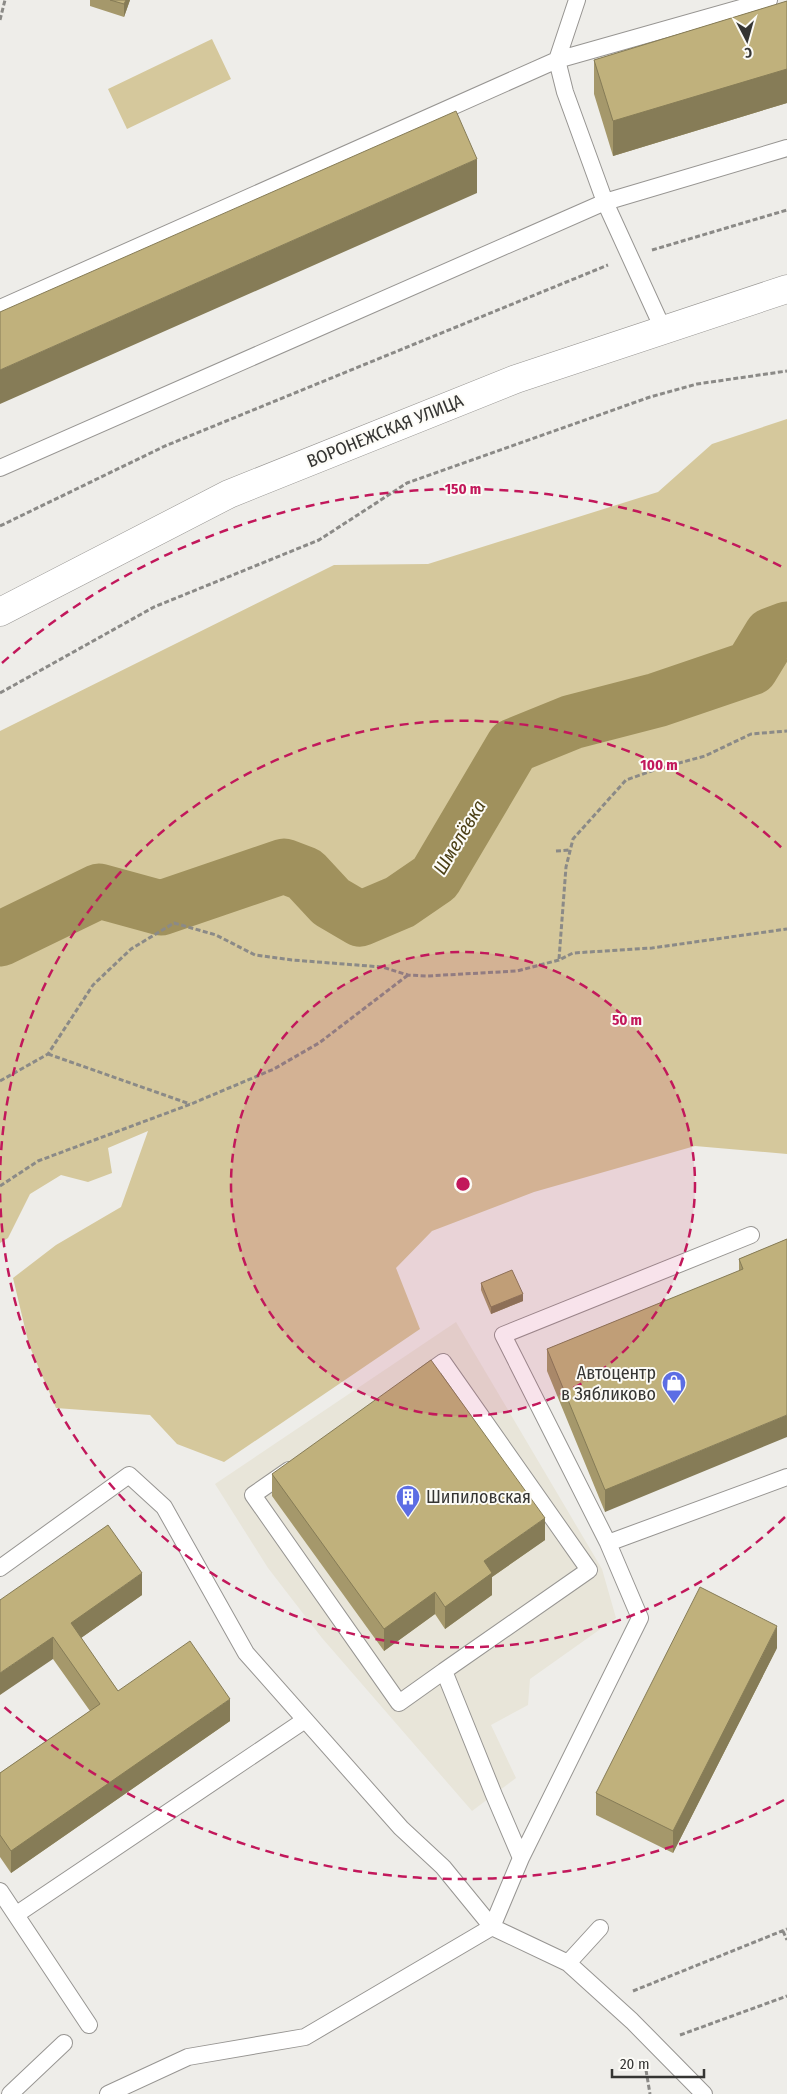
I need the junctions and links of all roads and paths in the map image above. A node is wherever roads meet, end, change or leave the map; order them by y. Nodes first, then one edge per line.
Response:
1 (5, 0) edge
2 (577, 0) edge
3 (769, 0) edge
4 (0, 20) edge
5 (557, 60) junction
6 (787, 148) edge
7 (605, 202) junction
8 (787, 210) edge
9 (630, 256) junction
10 (787, 289) edge
11 (0, 308) edge
12 (663, 329) junction
13 (787, 371) edge
14 (0, 468) edge
15 (0, 526) edge
16 (0, 612) edge
17 (0, 693) edge
18 (787, 731) edge
19 (570, 850) junction
20 (556, 851) dead end
21 (787, 929) edge
22 (559, 960) junction
23 (408, 975) junction
24 (48, 1054) junction
25 (0, 1080) edge
26 (191, 1104) junction
27 (0, 1186) edge
28 (751, 1235) dead end
29 (404, 1390) edge
30 (300, 1462) edge
31 (787, 1477) edge
32 (608, 1543) junction
33 (0, 1568) edge
34 (444, 1671) junction
35 (305, 1720) junction
36 (521, 1858) junction
37 (0, 1890) edge
38 (17, 1914) junction
39 (492, 1927) junction
40 (600, 1928) dead end
41 (785, 1930) edge
42 (787, 1940) edge
43 (568, 1963) junction
44 (631, 1991) dead end
45 (787, 1996) edge
46 (89, 2024) dead end
47 (675, 2037) dead end
48 (64, 2043) dead end
49 (703, 2087) edge
50 (10, 2094) edge
51 (108, 2094) edge

1 - 4 path
2 - 5 lane
3 - 5 lane
5 - 7 lane
5 - 11 lane
6 - 7 lane
7 - 9 lane
7 - 14 lane
8 - 9 path
9 - 12 lane
9 - 15 path
10 - 12 street, ВОРОНЕЖСКАЯ УЛИЦА
12 - 16 street, ВОРОНЕЖСКАЯ УЛИЦА
13 - 17 path
18 - 19 path
19 - 20 path
19 - 22 path
21 - 22 path
22 - 23 path
23 - 24 path
23 - 26 path
24 - 25 path
24 - 26 path
26 - 27 path
28 - 32 lane
29 - 34 lane
30 - 34 lane
31 - 32 lane
32 - 36 lane
33 - 35 lane
34 - 36 lane
35 - 38 lane
35 - 39 lane
36 - 39 lane
37 - 38 lane
38 - 46 lane
39 - 43 lane
39 - 51 lane
40 - 43 lane
41 - 42 path
41 - 44 path
43 - 49 lane
45 - 47 path
48 - 50 lane

